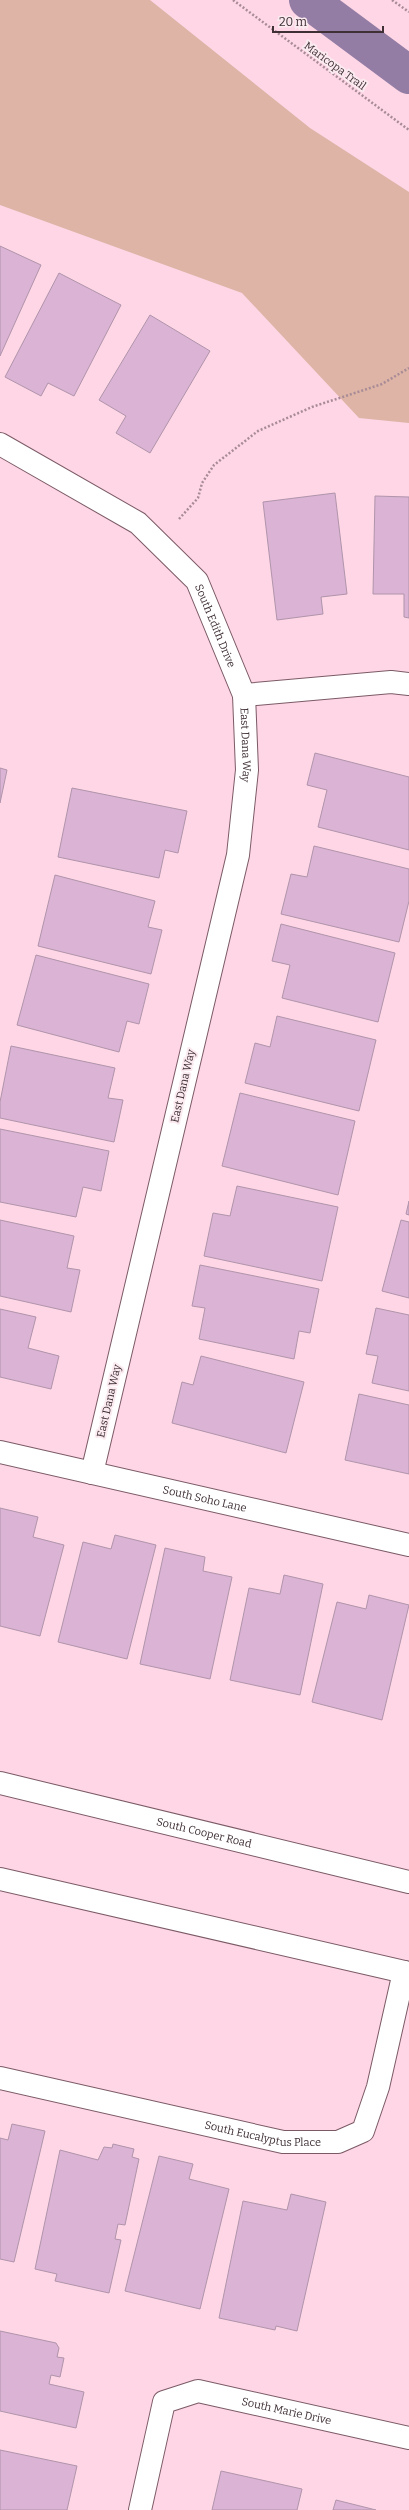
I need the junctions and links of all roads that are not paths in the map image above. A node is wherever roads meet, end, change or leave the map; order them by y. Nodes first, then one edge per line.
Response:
1 (0, 444) edge
2 (409, 684) edge
3 (244, 695) junction
4 (0, 1452) edge
5 (92, 1473) junction
6 (409, 1545) edge
7 (0, 1783) edge
8 (0, 1879) edge
9 (409, 1882) edge
10 (407, 1972) edge
11 (0, 2078) edge
12 (409, 2438) edge
13 (140, 2510) edge

1 - 3 street, South Edith Drive
2 - 3 street
3 - 5 street, East Dana Way
4 - 5 street, South Soho Lane
5 - 6 street, South Soho Lane
7 - 9 street, South Cooper Road
8 - 10 street
10 - 11 street, South Eucalyptus Place
12 - 13 street, South Marie Drive

